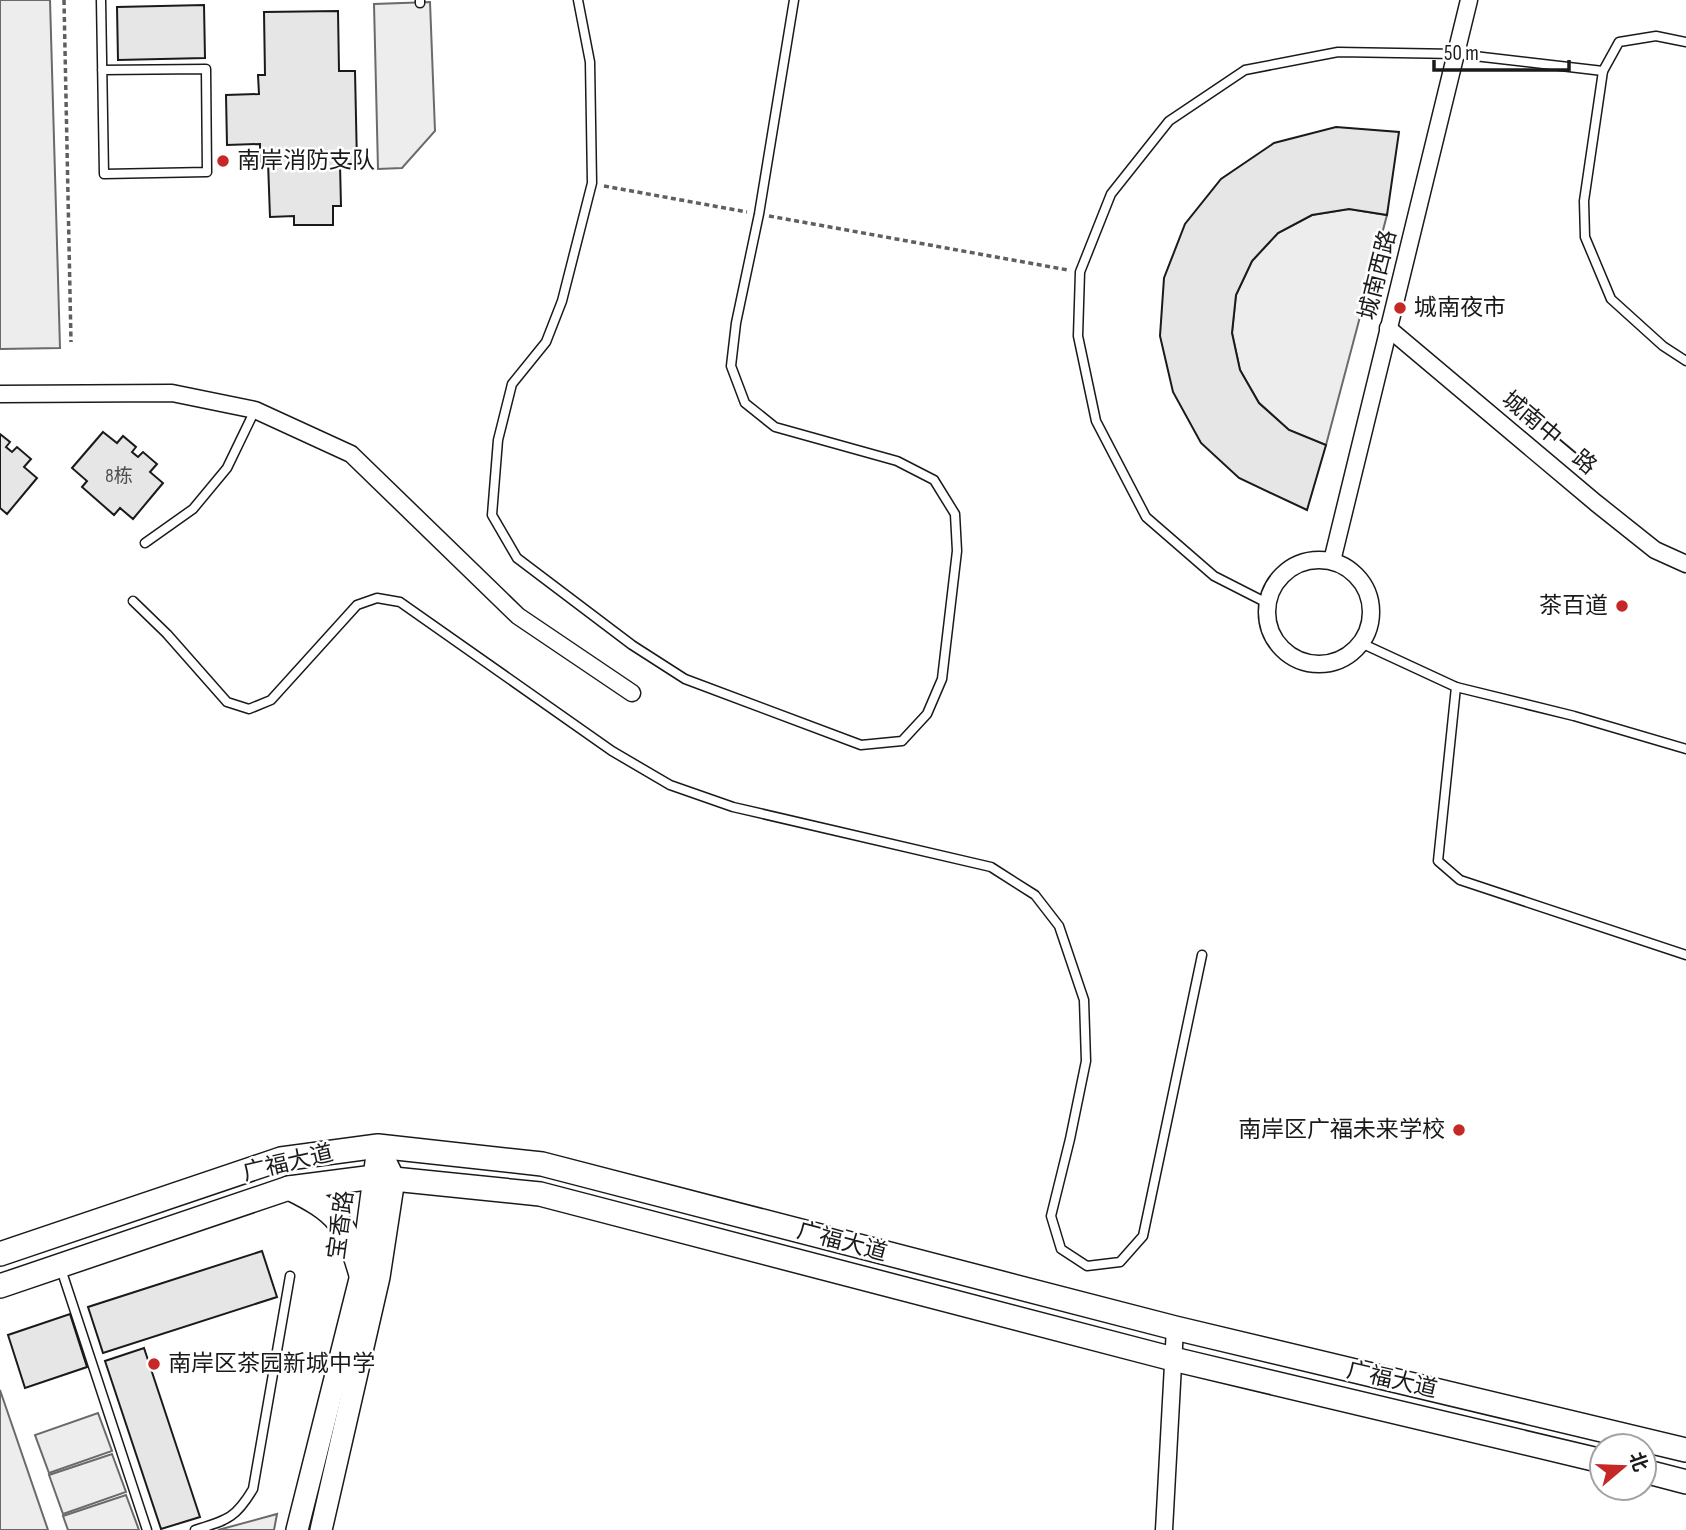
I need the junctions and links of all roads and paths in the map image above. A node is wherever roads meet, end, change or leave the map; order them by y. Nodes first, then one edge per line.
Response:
1 (64, 0) edge
2 (101, 0) edge
3 (578, 0) edge
4 (794, 0) edge
5 (1469, 0) edge
6 (1686, 42) edge
7 (1457, 54) junction
8 (102, 70) junction
9 (1603, 71) junction
10 (592, 183) junction
11 (759, 214) junction
12 (1080, 272) junction
13 (1388, 328) junction
14 (71, 342) dead end
15 (1686, 361) edge
16 (0, 394) edge
17 (255, 410) junction
18 (145, 543) dead end
19 (1332, 561) junction
20 (1686, 564) edge
21 (133, 601) dead end
22 (1267, 603) junction
23 (1361, 643) junction
24 (1456, 687) junction
25 (632, 693) dead end
26 (1686, 749) edge
27 (1202, 955) dead end
28 (1686, 955) edge
29 (378, 1146) junction
30 (384, 1178) junction
31 (289, 1188) junction
32 (0, 1254) edge
33 (60, 1266) junction
34 (361, 1275) junction
35 (290, 1276) dead end
36 (0, 1286) edge
37 (1175, 1328) junction
38 (1173, 1359) junction
39 (1686, 1450) edge
40 (1588, 1458) edge
41 (1658, 1475) edge
42 (1686, 1482) edge
43 (147, 1530) edge
44 (195, 1530) edge
45 (297, 1530) edge
46 (321, 1530) edge
47 (1164, 1530) edge

1 - 14 path
2 - 8 lane
3 - 10 lane
4 - 11 lane
5 - 7 street, 城南西路
6 - 9 lane
7 - 9 lane
7 - 12 lane
7 - 13 street, 城南西路
8 - 8 lane
9 - 15 lane
10 - 11 path
10 - 11 lane
11 - 12 path
12 - 22 lane
13 - 19 street, 城南西路
13 - 20 street, 城南中一路
16 - 17 street
17 - 18 lane
17 - 25 street
19 - 22 street
19 - 23 street
21 - 27 lane
22 - 23 street
23 - 24 lane
24 - 26 lane
24 - 28 lane
29 - 30 street, 宝香路
29 - 32 main road, 广福大道
29 - 37 main road, 广福大道
30 - 31 main road, 广福大道
30 - 34 street, 宝香路
30 - 38 main road, 广福大道
30 - 46 street, 宝香路
31 - 33 main road, 广福大道
31 - 34 main road
33 - 36 main road, 广福大道
33 - 43 lane
34 - 45 street, 宝香路
35 - 44 lane
37 - 38 street
37 - 39 main road, 广福大道
38 - 40 main road, 广福大道
38 - 47 street
41 - 42 main road

